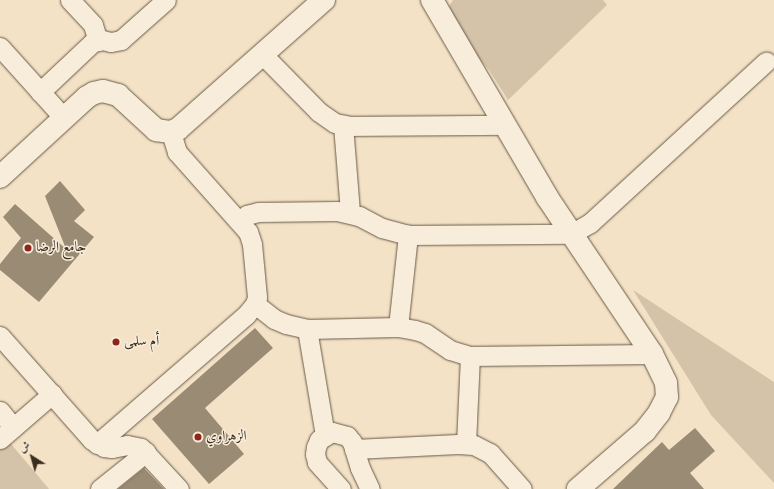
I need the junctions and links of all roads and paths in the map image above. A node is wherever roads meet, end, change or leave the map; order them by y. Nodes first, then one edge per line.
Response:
1 (70, 0) edge
2 (166, 0) edge
3 (324, 0) edge
4 (432, 0) edge
5 (98, 41) junction
6 (0, 47) edge
7 (263, 55) junction
8 (766, 62) dead end
9 (40, 92) junction
10 (64, 118) junction
11 (343, 125) junction
12 (505, 125) junction
13 (171, 132) junction
14 (0, 177) edge
15 (350, 212) junction
16 (240, 220) junction
17 (571, 234) junction
18 (408, 236) junction
19 (255, 304) junction
20 (398, 326) junction
21 (307, 329) junction
22 (0, 336) edge
23 (652, 354) junction
24 (470, 356) junction
25 (52, 394) junction
26 (0, 411) edge
27 (7, 433) edge
28 (325, 435) junction
29 (97, 444) junction
30 (466, 444) junction
31 (354, 449) junction
32 (146, 452) junction
33 (100, 489) edge
34 (179, 489) edge
35 (341, 489) edge
36 (370, 489) edge
37 (522, 489) edge
38 (578, 489) edge

1 - 5 street
2 - 5 street
3 - 7 street
4 - 12 street
5 - 9 street
6 - 9 street
7 - 11 street
7 - 13 street
8 - 17 street
9 - 10 street
10 - 13 street
10 - 14 street
11 - 12 street
11 - 15 street
12 - 17 street
13 - 16 street
15 - 16 street
15 - 18 street
16 - 19 street
17 - 18 street
17 - 23 street
18 - 20 street
19 - 21 street
19 - 29 street
20 - 21 street
20 - 24 street
21 - 28 street
22 - 25 street
23 - 24 street
23 - 38 street
24 - 30 street
25 - 27 street
25 - 29 street
26 - 27 street
28 - 31 street
28 - 35 street
29 - 32 street
30 - 31 street
30 - 37 street
31 - 36 street
32 - 33 street
32 - 34 street

